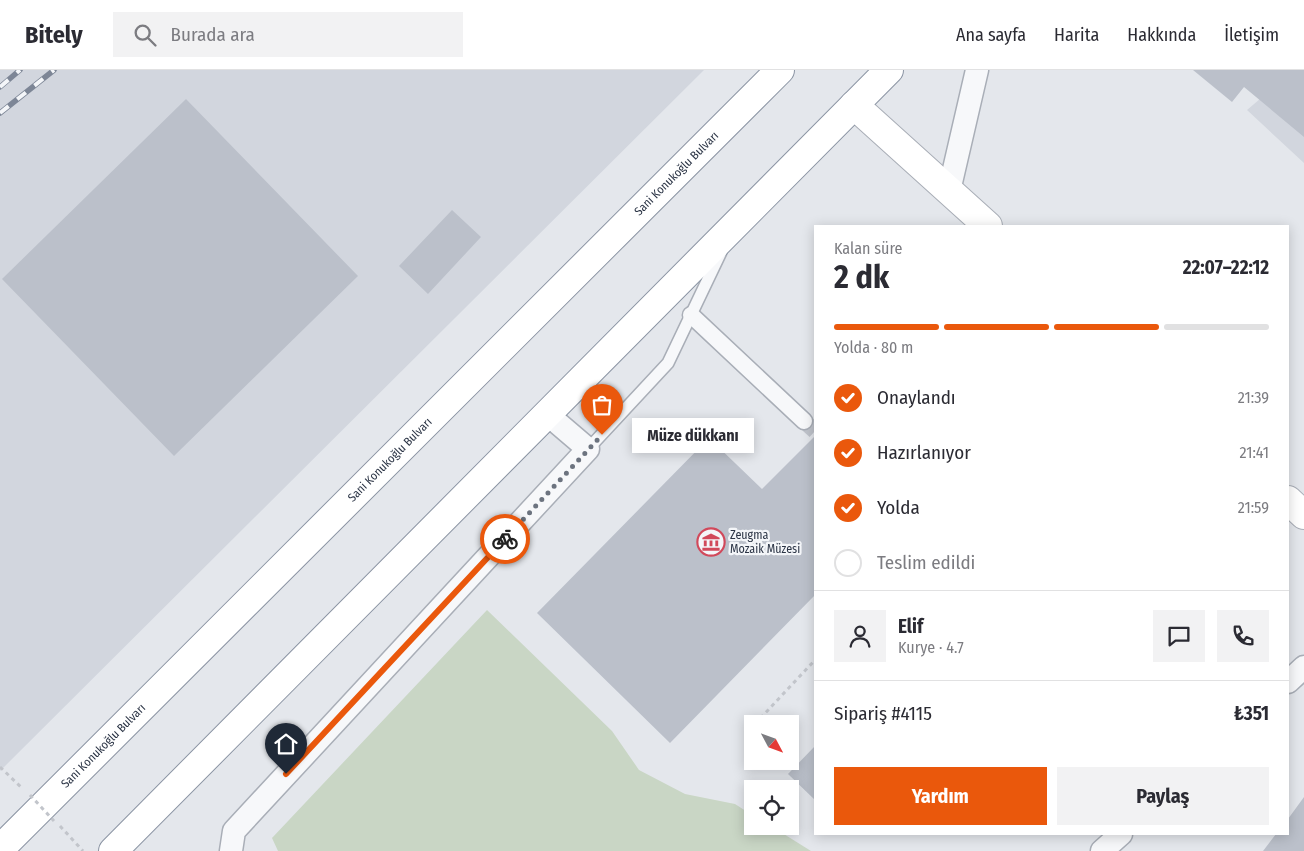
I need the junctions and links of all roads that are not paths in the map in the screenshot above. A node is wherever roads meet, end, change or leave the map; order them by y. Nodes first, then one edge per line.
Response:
1 (780, 70) edge
2 (889, 70) edge
3 (978, 70) edge
4 (854, 105) junction
5 (949, 192) junction
6 (987, 225) edge
7 (732, 228) junction
8 (691, 314) junction
9 (547, 414) junction
10 (804, 421) tunnel mouth
11 (588, 449) junction
12 (1289, 501) edge
13 (1304, 516) edge
14 (1304, 667) edge
15 (1289, 681) edge
16 (1120, 835) edge
17 (0, 849) edge
18 (228, 850) edge
19 (113, 851) edge
20 (1102, 851) edge

1 - 17 main road, Sani Konukoğlu Bulvarı
2 - 4 main road
3 - 5 street
4 - 5 main road
4 - 7 main road
5 - 6 main road
7 - 8 lane
7 - 9 main road
8 - 10 street
8 - 11 lane
9 - 11 street
9 - 19 main road
11 - 18 street
12 - 13 main road
14 - 15 street
16 - 20 street

